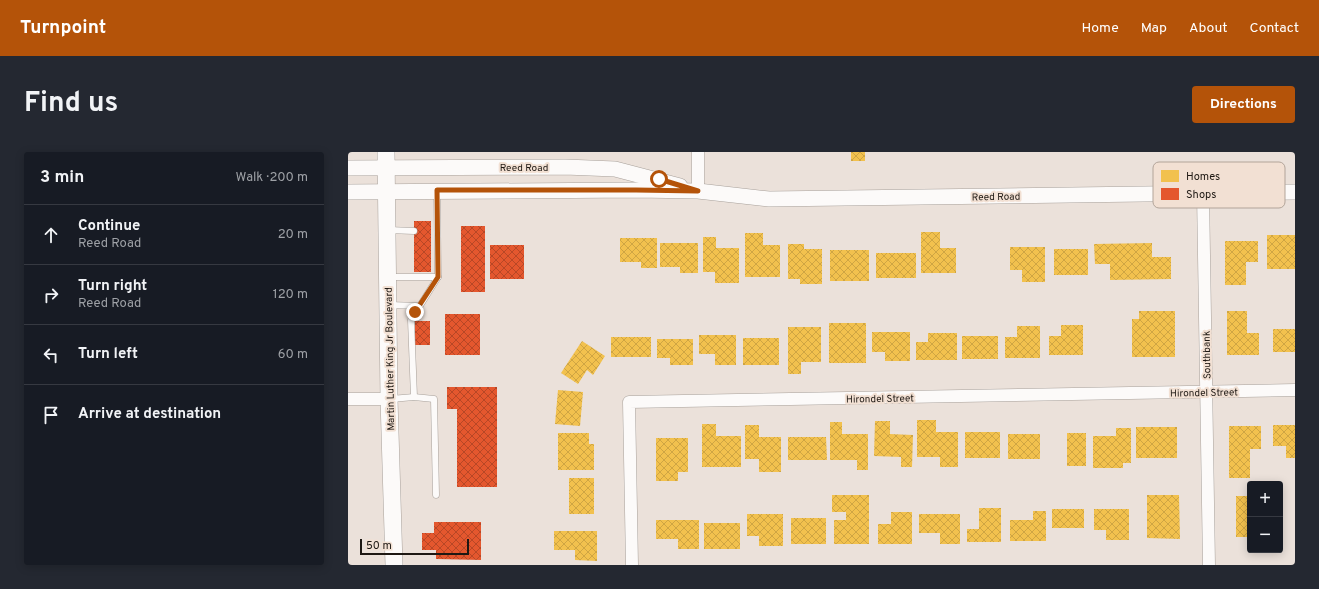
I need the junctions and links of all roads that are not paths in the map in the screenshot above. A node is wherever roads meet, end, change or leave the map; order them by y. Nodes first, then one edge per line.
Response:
1 (698, 152) edge
2 (386, 160) edge
3 (348, 168) edge
4 (437, 190) junction
5 (386, 191) junction
6 (698, 191) junction
7 (348, 192) edge
8 (1285, 192) edge
9 (1295, 192) edge
10 (1153, 194) edge
11 (1203, 208) edge
12 (387, 230) junction
13 (414, 231) dead end
14 (387, 277) junction
15 (438, 277) junction
16 (388, 305) junction
17 (419, 306) junction
18 (1295, 390) edge
19 (1206, 392) junction
20 (414, 398) junction
21 (348, 399) edge
22 (389, 399) junction
23 (436, 495) dead end
24 (394, 565) edge
25 (632, 565) edge
26 (1209, 565) edge

1 - 6 street
2 - 3 street, Reed Road
2 - 5 main road, Martin Luther King Jr Boulevard
2 - 6 street, Reed Road
4 - 5 street, Reed Road
4 - 6 street, Reed Road
4 - 15 lane
5 - 7 street, Reed Road
5 - 12 main road, Martin Luther King Jr Boulevard
6 - 10 street, Reed Road
8 - 9 street, Reed Road
11 - 19 street, Southbank
12 - 13 lane
12 - 14 main road, Martin Luther King Jr Boulevard
14 - 15 lane
14 - 16 main road, Martin Luther King Jr Boulevard
15 - 17 lane
16 - 17 lane
16 - 22 main road, Martin Luther King Jr Boulevard
17 - 20 lane
18 - 19 street, Hirondel Street
19 - 25 street, Hirondel Street
19 - 26 street, Southbank
20 - 22 lane
20 - 23 lane
21 - 22 street
22 - 24 main road, Martin Luther King Jr Boulevard

